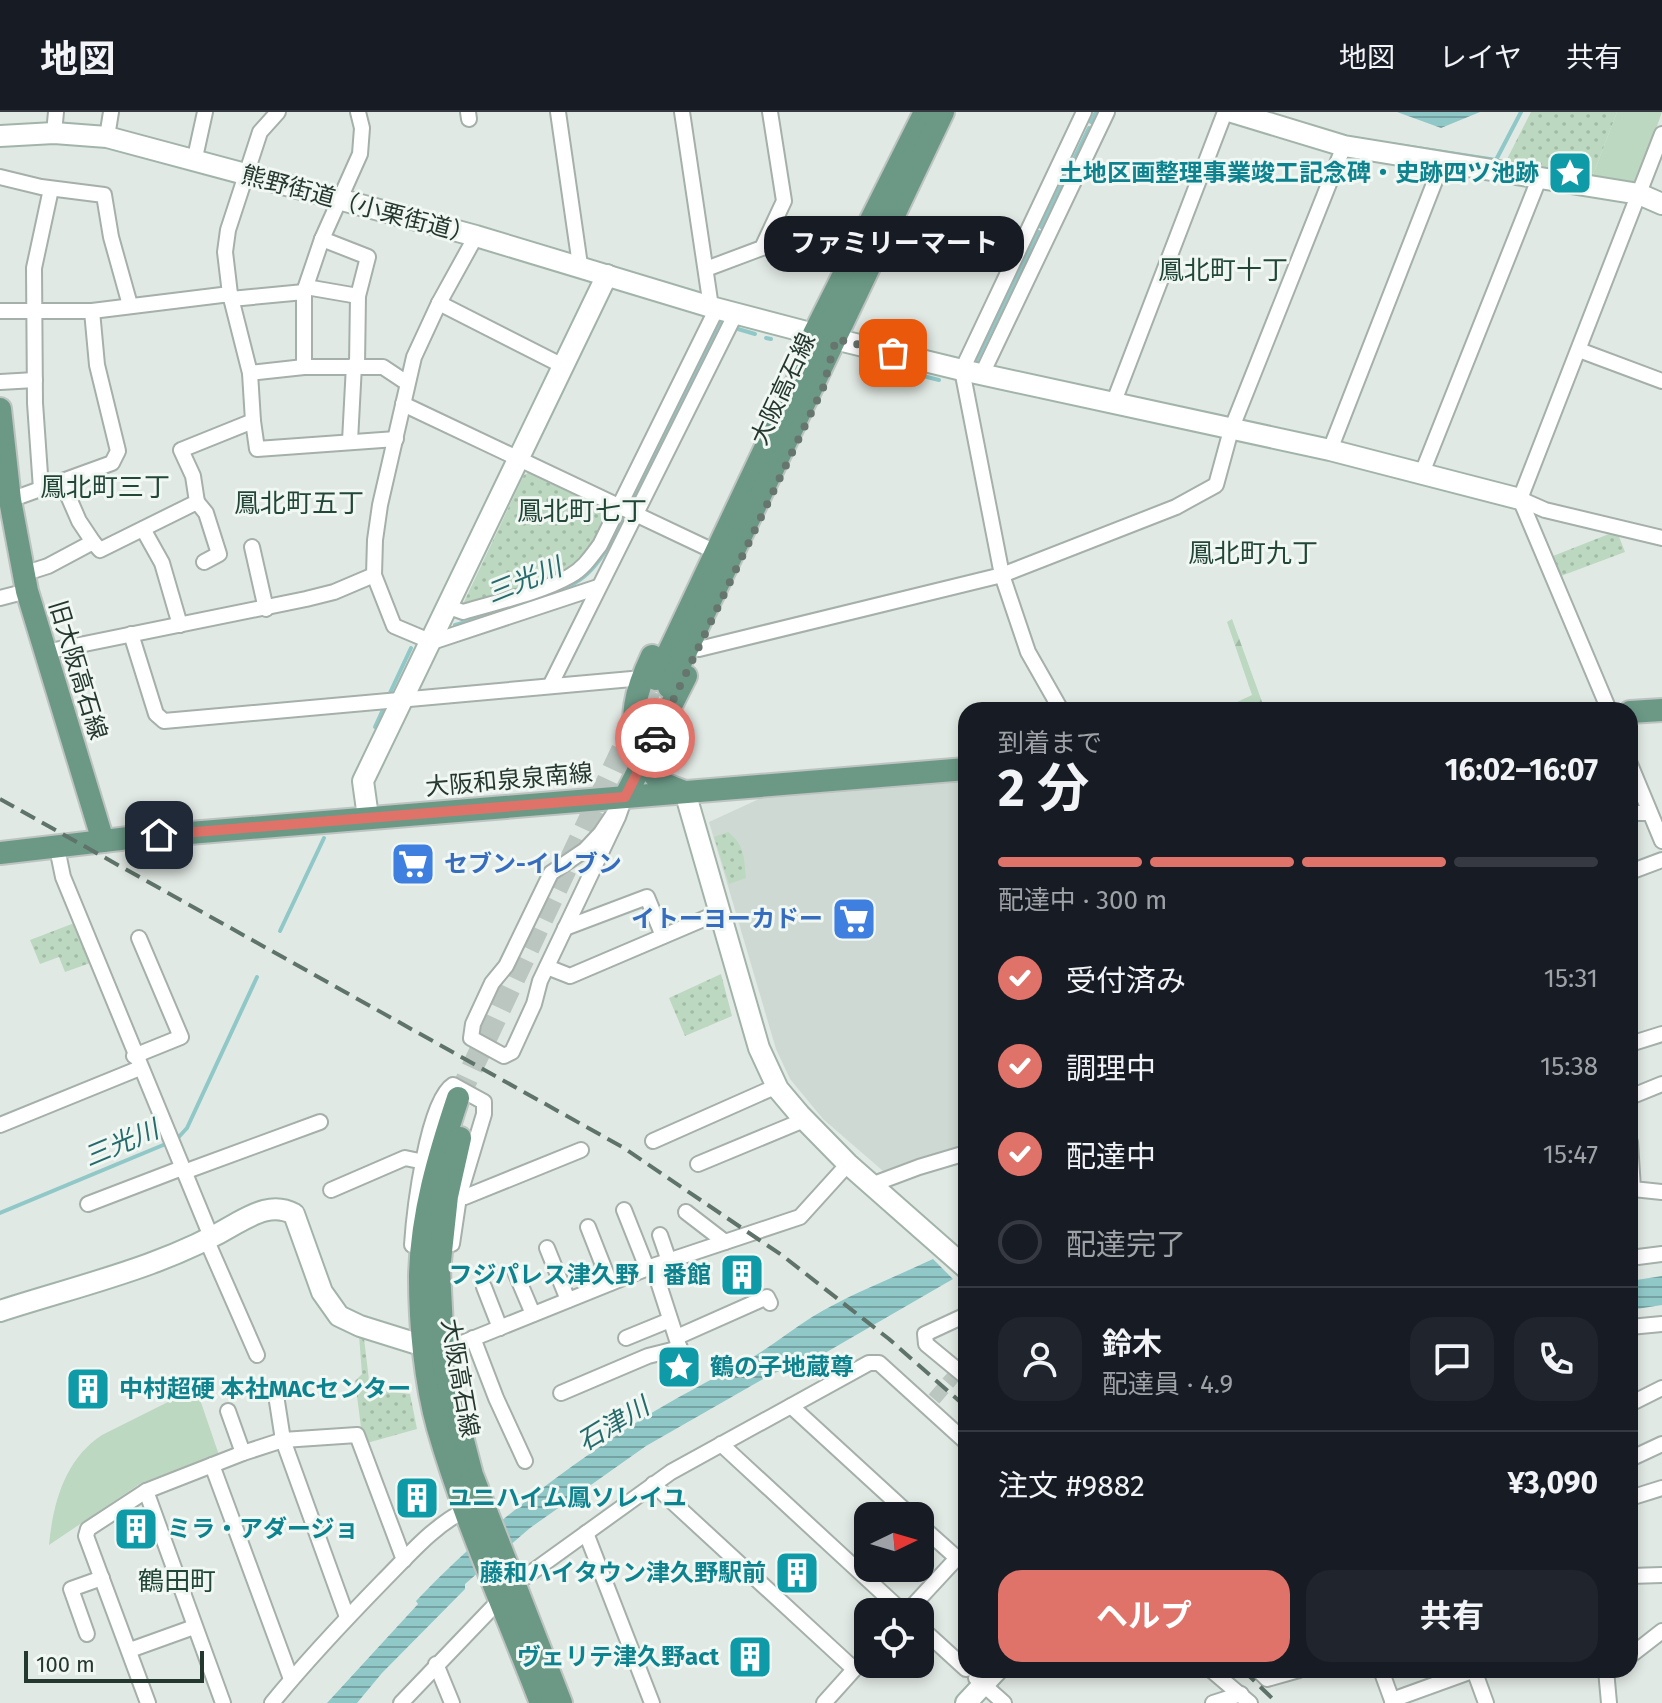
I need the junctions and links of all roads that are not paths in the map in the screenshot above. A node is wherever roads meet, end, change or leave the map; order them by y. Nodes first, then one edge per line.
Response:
1 (56, 112) edge
2 (111, 112) edge
3 (205, 112) edge
4 (278, 112) edge
5 (358, 112) edge
6 (558, 112) edge
7 (682, 112) edge
8 (770, 112) edge
9 (925, 112) edge
10 (943, 112) edge
11 (1084, 112) edge
12 (1107, 112) edge
13 (1225, 112) edge
14 (1232, 112) edge
15 (54, 133) junction
16 (1662, 134) edge
17 (0, 136) edge
18 (107, 137) junction
19 (1344, 146) junction
20 (194, 162) junction
21 (1442, 163) junction
22 (245, 175) junction
23 (0, 177) edge
24 (1539, 179) junction
25 (51, 189) junction
26 (1639, 194) junction
27 (339, 201) junction
28 (1662, 204) edge
29 (1040, 229) junction
30 (476, 236) junction
31 (322, 239) junction
32 (580, 265) junction
33 (706, 269) junction
34 (607, 275) junction
35 (305, 289) junction
36 (231, 296) junction
37 (358, 296) junction
38 (439, 303) junction
39 (130, 305) junction
40 (721, 309) junction
41 (0, 311) edge
42 (92, 311) junction
43 (35, 313) junction
44 (825, 336) junction
45 (1579, 350) junction
46 (355, 365) junction
47 (563, 366) junction
48 (304, 367) junction
49 (972, 372) junction
50 (250, 373) junction
51 (35, 380) junction
52 (1662, 381) edge
53 (0, 382) edge
54 (407, 383) junction
55 (403, 404) junction
56 (1113, 404) junction
57 (0, 409) edge
58 (253, 421) junction
59 (1231, 430) junction
60 (396, 439) junction
61 (350, 441) junction
62 (1330, 450) junction
63 (517, 460) junction
64 (1422, 473) junction
65 (62, 482) junction
66 (41, 489) junction
67 (1520, 499) junction
68 (10, 500) junction
69 (197, 502) junction
70 (627, 510) junction
71 (143, 529) junction
72 (1662, 538) edge
73 (93, 542) junction
74 (252, 547) dead end
75 (705, 547) junction
76 (204, 562) dead end
77 (374, 575) junction
78 (1002, 575) junction
79 (25, 582) junction
80 (598, 587) junction
81 (0, 598) edge
82 (449, 607) junction
83 (266, 609) junction
84 (180, 625) junction
85 (131, 634) junction
86 (432, 642) junction
87 (699, 649) junction
88 (45, 652) junction
89 (656, 682) junction
90 (550, 686) junction
91 (400, 698) junction
92 (1056, 702) edge
93 (1606, 702) edge
94 (1662, 710) edge
95 (1638, 712) edge
96 (644, 759) junction
97 (958, 770) edge
98 (1638, 785) edge
99 (685, 792) junction
100 (625, 797) junction
101 (1638, 813) edge
102 (1649, 813) junction
103 (368, 817) junction
104 (103, 841) junction
105 (1662, 841) edge
106 (57, 848) junction
107 (0, 853) edge
108 (1662, 860) edge
109 (1638, 869) edge
110 (720, 912) junction
111 (565, 928) junction
112 (663, 936) junction
113 (139, 938) dead end
114 (547, 967) junction
115 (1662, 1034) edge
116 (1638, 1042) edge
117 (137, 1062) junction
118 (1662, 1084) edge
119 (777, 1086) junction
120 (1638, 1094) edge
121 (465, 1101) tunnel mouth
122 (804, 1120) junction
123 (320, 1122) dead end
124 (0, 1125) edge
125 (653, 1141) dead end
126 (581, 1150) dead end
127 (958, 1155) edge
128 (424, 1162) junction
129 (698, 1164) dead end
130 (848, 1164) junction
131 (183, 1170) junction
132 (871, 1185) junction
133 (331, 1190) dead end
134 (1638, 1190) edge
135 (1662, 1192) edge
136 (459, 1197) junction
137 (88, 1204) dead end
138 (624, 1210) dead end
139 (686, 1212) dead end
140 (588, 1227) dead end
141 (660, 1235) dead end
142 (209, 1240) junction
143 (725, 1242) junction
144 (547, 1248) dead end
145 (1662, 1254) edge
146 (1638, 1257) edge
147 (669, 1261) junction
148 (958, 1261) edge
149 (650, 1267) junction
150 (516, 1274) dead end
151 (610, 1283) junction
152 (484, 1287) dead end
153 (568, 1300) junction
154 (770, 1303) dead end
155 (0, 1311) edge
156 (533, 1314) junction
157 (958, 1319) edge
158 (670, 1320) junction
159 (1662, 1324) edge
160 (1638, 1326) edge
161 (500, 1328) junction
162 (473, 1338) junction
163 (626, 1338) dead end
164 (678, 1343) junction
165 (432, 1345) junction
166 (257, 1355) dead end
167 (958, 1373) edge
168 (688, 1374) dead end
169 (1662, 1388) edge
170 (568, 1393) dead end
171 (276, 1395) dead end
172 (1638, 1400) edge
173 (791, 1406) junction
174 (228, 1411) dead end
175 (958, 1433) edge
176 (283, 1440) junction
177 (721, 1444) junction
178 (1662, 1444) edge
179 (243, 1453) junction
180 (1638, 1455) edge
181 (525, 1461) dead end
182 (212, 1465) junction
183 (653, 1484) junction
184 (1662, 1488) edge
185 (146, 1491) junction
186 (1638, 1496) edge
187 (896, 1502) edge
188 (474, 1512) junction
189 (586, 1533) junction
190 (934, 1537) edge
191 (958, 1558) edge
192 (404, 1560) junction
193 (958, 1564) edge
194 (1662, 1575) edge
195 (1638, 1576) edge
196 (102, 1578) junction
197 (504, 1583) junction
198 (890, 1598) edge
199 (920, 1598) edge
200 (347, 1617) junction
201 (194, 1627) junction
202 (1662, 1631) edge
203 (87, 1634) dead end
204 (934, 1640) edge
205 (130, 1650) junction
206 (1638, 1650) edge
207 (958, 1663) edge
208 (436, 1664) junction
209 (854, 1669) joint
210 (989, 1678) edge
211 (991, 1678) edge
212 (1221, 1678) edge
213 (1384, 1678) edge
214 (1454, 1678) edge
215 (1477, 1678) edge
216 (1607, 1678) edge
217 (291, 1679) junction
218 (1246, 1698) edge
219 (1393, 1702) edge
220 (148, 1703) edge
221 (223, 1703) edge
222 (272, 1703) edge
223 (401, 1703) edge
224 (452, 1703) edge
225 (541, 1703) edge
226 (561, 1703) edge
227 (652, 1703) edge
228 (824, 1703) edge
229 (966, 1703) edge
230 (1004, 1703) edge
231 (1213, 1703) edge
232 (1486, 1703) edge
233 (1609, 1703) edge

1 - 15 street
2 - 18 street
3 - 20 street
4 - 22 street
5 - 27 street
6 - 32 street
7 - 33 street
8 - 33 street
9 - 44 main road, 大阪高石線
10 - 44 main road, 大阪高石線
11 - 29 street
12 - 29 street
13 - 56 street
14 - 19 street
15 - 17 street, 熊野街道（小栗街道）
15 - 18 street, 熊野街道（小栗街道）
16 - 26 street
18 - 20 street, 熊野街道（小栗街道）
19 - 21 street
19 - 59 street
20 - 22 street, 熊野街道（小栗街道）
21 - 24 street
21 - 62 street
22 - 27 street, 熊野街道（小栗街道）
22 - 36 street
23 - 25 street
24 - 26 street
24 - 64 street
25 - 39 street
25 - 43 street
26 - 28 street
26 - 45 street
27 - 30 street, 熊野街道（小栗街道）
27 - 31 street
29 - 49 street
29 - 49 street
30 - 32 street, 熊野街道（小栗街道）
30 - 38 street
31 - 35 street
31 - 37 street
32 - 34 street, 熊野街道（小栗街道）
33 - 40 street
34 - 40 street, 熊野街道（小栗街道）
34 - 47 street
35 - 36 street
35 - 37 street
35 - 48 street
36 - 39 street
36 - 50 street
37 - 46 street
38 - 47 street
38 - 54 street
39 - 42 street
40 - 44 street, 熊野街道（小栗街道）
40 - 70 street
41 - 43 street
42 - 43 street
42 - 65 street
43 - 51 street
44 - 49 street
44 - 75 main road
44 - 87 main road
44 - 89 main road, 大阪高石線
45 - 52 street
45 - 67 street
46 - 48 street
46 - 54 street
46 - 61 street
47 - 63 street
48 - 50 street
49 - 56 street
49 - 78 street
50 - 58 street
51 - 53 street
51 - 66 street
54 - 55 street
55 - 60 street
55 - 63 street
56 - 59 street
57 - 68 main road, 旧大阪高石線
58 - 61 street
58 - 69 street
59 - 62 street
59 - 78 street
60 - 61 street
60 - 77 street
62 - 64 street
63 - 70 street
63 - 82 street
64 - 67 street
65 - 66 street
65 - 73 street
66 - 68 street
67 - 72 street
67 - 93 street
68 - 79 main road, 旧大阪高石線
69 - 71 street
69 - 76 street
70 - 75 street
70 - 80 street
70 - 82 street
71 - 73 street
71 - 84 street
73 - 79 street
74 - 83 street
75 - 89 main road
77 - 83 street
77 - 86 street
78 - 87 street
78 - 92 street
79 - 81 street
79 - 88 main road, 旧大阪高石線
80 - 86 street
80 - 90 street
82 - 86 street
83 - 84 street
84 - 85 street
85 - 88 street
85 - 91 street
86 - 91 street
87 - 96 main road
88 - 104 main road, 旧大阪高石線
89 - 90 street
89 - 96 main road
90 - 91 street
91 - 103 street
94 - 95 main road
96 - 99 main road
96 - 100 main road
97 - 99 main road, 大阪和泉泉南線
98 - 102 street
99 - 100 main road, 大阪和泉泉南線
99 - 110 street
100 - 103 main road, 大阪和泉泉南線
100 - 111 street
100 - 114 street
101 - 102 street
102 - 105 street
103 - 104 main road, 大阪和泉泉南線
104 - 106 main road
106 - 107 main road
106 - 117 street
108 - 109 street
110 - 112 street
110 - 119 street
111 - 112 street
111 - 114 street
112 - 114 street
113 - 117 street
115 - 116 street
117 - 124 street
117 - 131 street
118 - 120 street
119 - 122 street
119 - 125 street
121 - 165 main road, 大阪高石線
122 - 129 street
122 - 130 street
123 - 131 street
126 - 136 street
127 - 132 street
128 - 133 street
128 - 136 street
128 - 165 street
130 - 132 street
130 - 143 street
131 - 137 street
131 - 142 street
132 - 148 street
134 - 135 street
136 - 165 street
138 - 149 street
139 - 143 street
140 - 151 street
141 - 147 street
142 - 155 street
142 - 165 street
142 - 166 street
143 - 147 street
144 - 153 street
145 - 146 street
147 - 149 street
149 - 151 street
149 - 158 street
150 - 156 street
151 - 153 street
152 - 161 street
153 - 156 street
154 - 164 street
156 - 161 street
157 - 167 street
158 - 163 street
158 - 164 street
159 - 160 street
161 - 162 street
162 - 165 street
162 - 181 street
164 - 168 street
164 - 170 street
165 - 188 main road, 大阪高石線
169 - 172 street
171 - 176 street
173 - 175 street
173 - 177 street
173 - 187 street
174 - 179 street
176 - 179 street
176 - 192 street
176 - 200 street
177 - 183 street
177 - 198 street
178 - 180 street
179 - 182 street
182 - 185 street
182 - 217 street
183 - 189 street
183 - 209 street
184 - 186 street
185 - 196 street
185 - 201 street
188 - 192 street
188 - 197 main road, 大阪高石線
189 - 197 street
189 - 227 street
190 - 191 street
192 - 200 street
193 - 199 street
194 - 195 street
196 - 203 street
196 - 205 street
197 - 208 street
197 - 225 main road, 大阪高石線
197 - 226 main road, 大阪高石線
200 - 217 street
201 - 205 street
201 - 221 street
202 - 206 street
204 - 207 street
205 - 220 street
208 - 223 street
208 - 224 street
209 - 228 street
210 - 229 street
211 - 230 street
212 - 218 street
213 - 219 street
214 - 219 street
215 - 232 street
216 - 233 street
217 - 222 street
218 - 231 street

